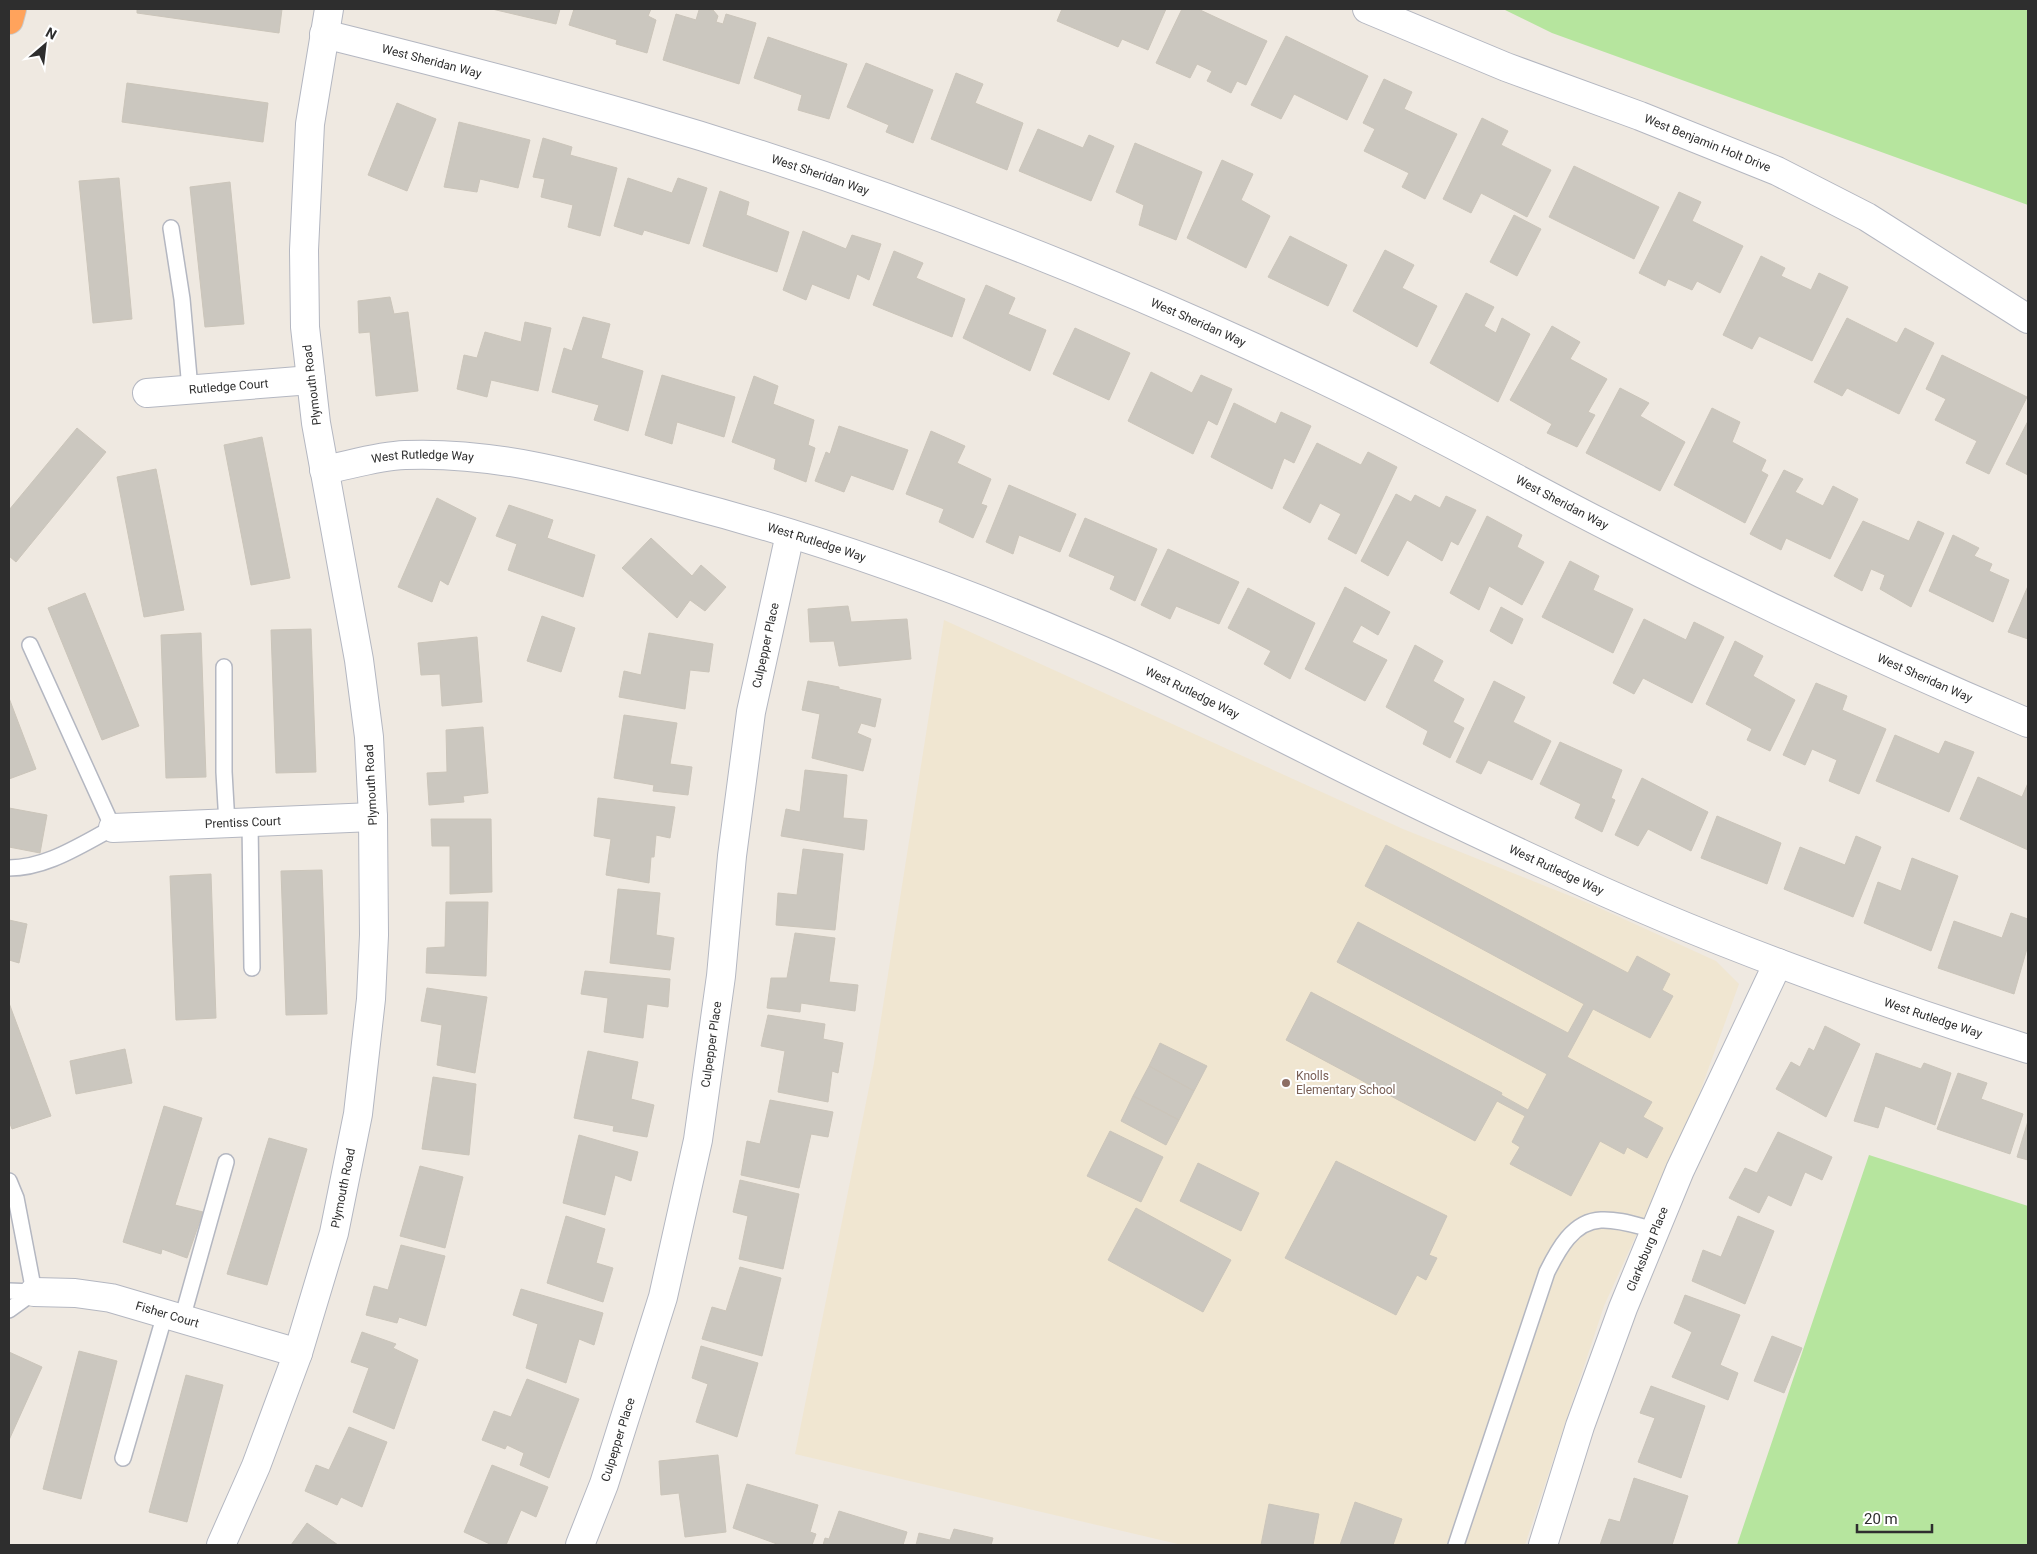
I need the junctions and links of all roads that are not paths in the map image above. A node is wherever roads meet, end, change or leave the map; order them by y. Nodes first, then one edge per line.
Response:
1 (12, 9) edge
2 (1367, 9) edge
3 (9, 20) edge
4 (326, 21) edge
5 (171, 228) dead end
6 (2028, 319) edge
7 (311, 380) junction
8 (190, 389) junction
9 (147, 393) dead end
10 (324, 470) junction
11 (790, 534) junction
12 (30, 646) dead end
13 (224, 668) dead end
14 (2028, 723) edge
15 (373, 817) junction
16 (238, 823) junction
17 (113, 828) junction
18 (9, 868) edge
19 (1778, 963) junction
20 (252, 968) dead end
21 (2028, 1049) edge
22 (226, 1162) dead end
23 (9, 1181) edge
24 (1655, 1230) junction
25 (22, 1292) edge
26 (9, 1310) edge
27 (173, 1316) junction
28 (298, 1353) junction
29 (123, 1458) dead end
30 (220, 1545) edge
31 (580, 1545) edge
32 (1456, 1545) edge
33 (1543, 1545) edge

1 - 3 highway
2 - 6 street, West Benjamin Holt Drive
4 - 7 street, Plymouth Road
4 - 14 street, West Sheridan Way
5 - 8 lane
7 - 8 street, Rutledge Court
7 - 10 street, Plymouth Road
8 - 9 street, Rutledge Court
10 - 11 street, West Rutledge Way
10 - 15 street, Plymouth Road
11 - 19 street, West Rutledge Way
11 - 31 street, Culpepper Place
12 - 17 lane
13 - 16 lane
15 - 16 street, Prentiss Court
15 - 28 street, Plymouth Road
16 - 17 street, Prentiss Court
16 - 20 lane
17 - 18 lane
19 - 21 street, West Rutledge Way
19 - 24 street, Clarksburg Place
22 - 27 lane
23 - 25 lane
24 - 32 lane
24 - 33 street, Clarksburg Place
25 - 26 lane
25 - 27 street, Fisher Court
27 - 28 street, Fisher Court
27 - 29 lane
28 - 30 street, Plymouth Road

